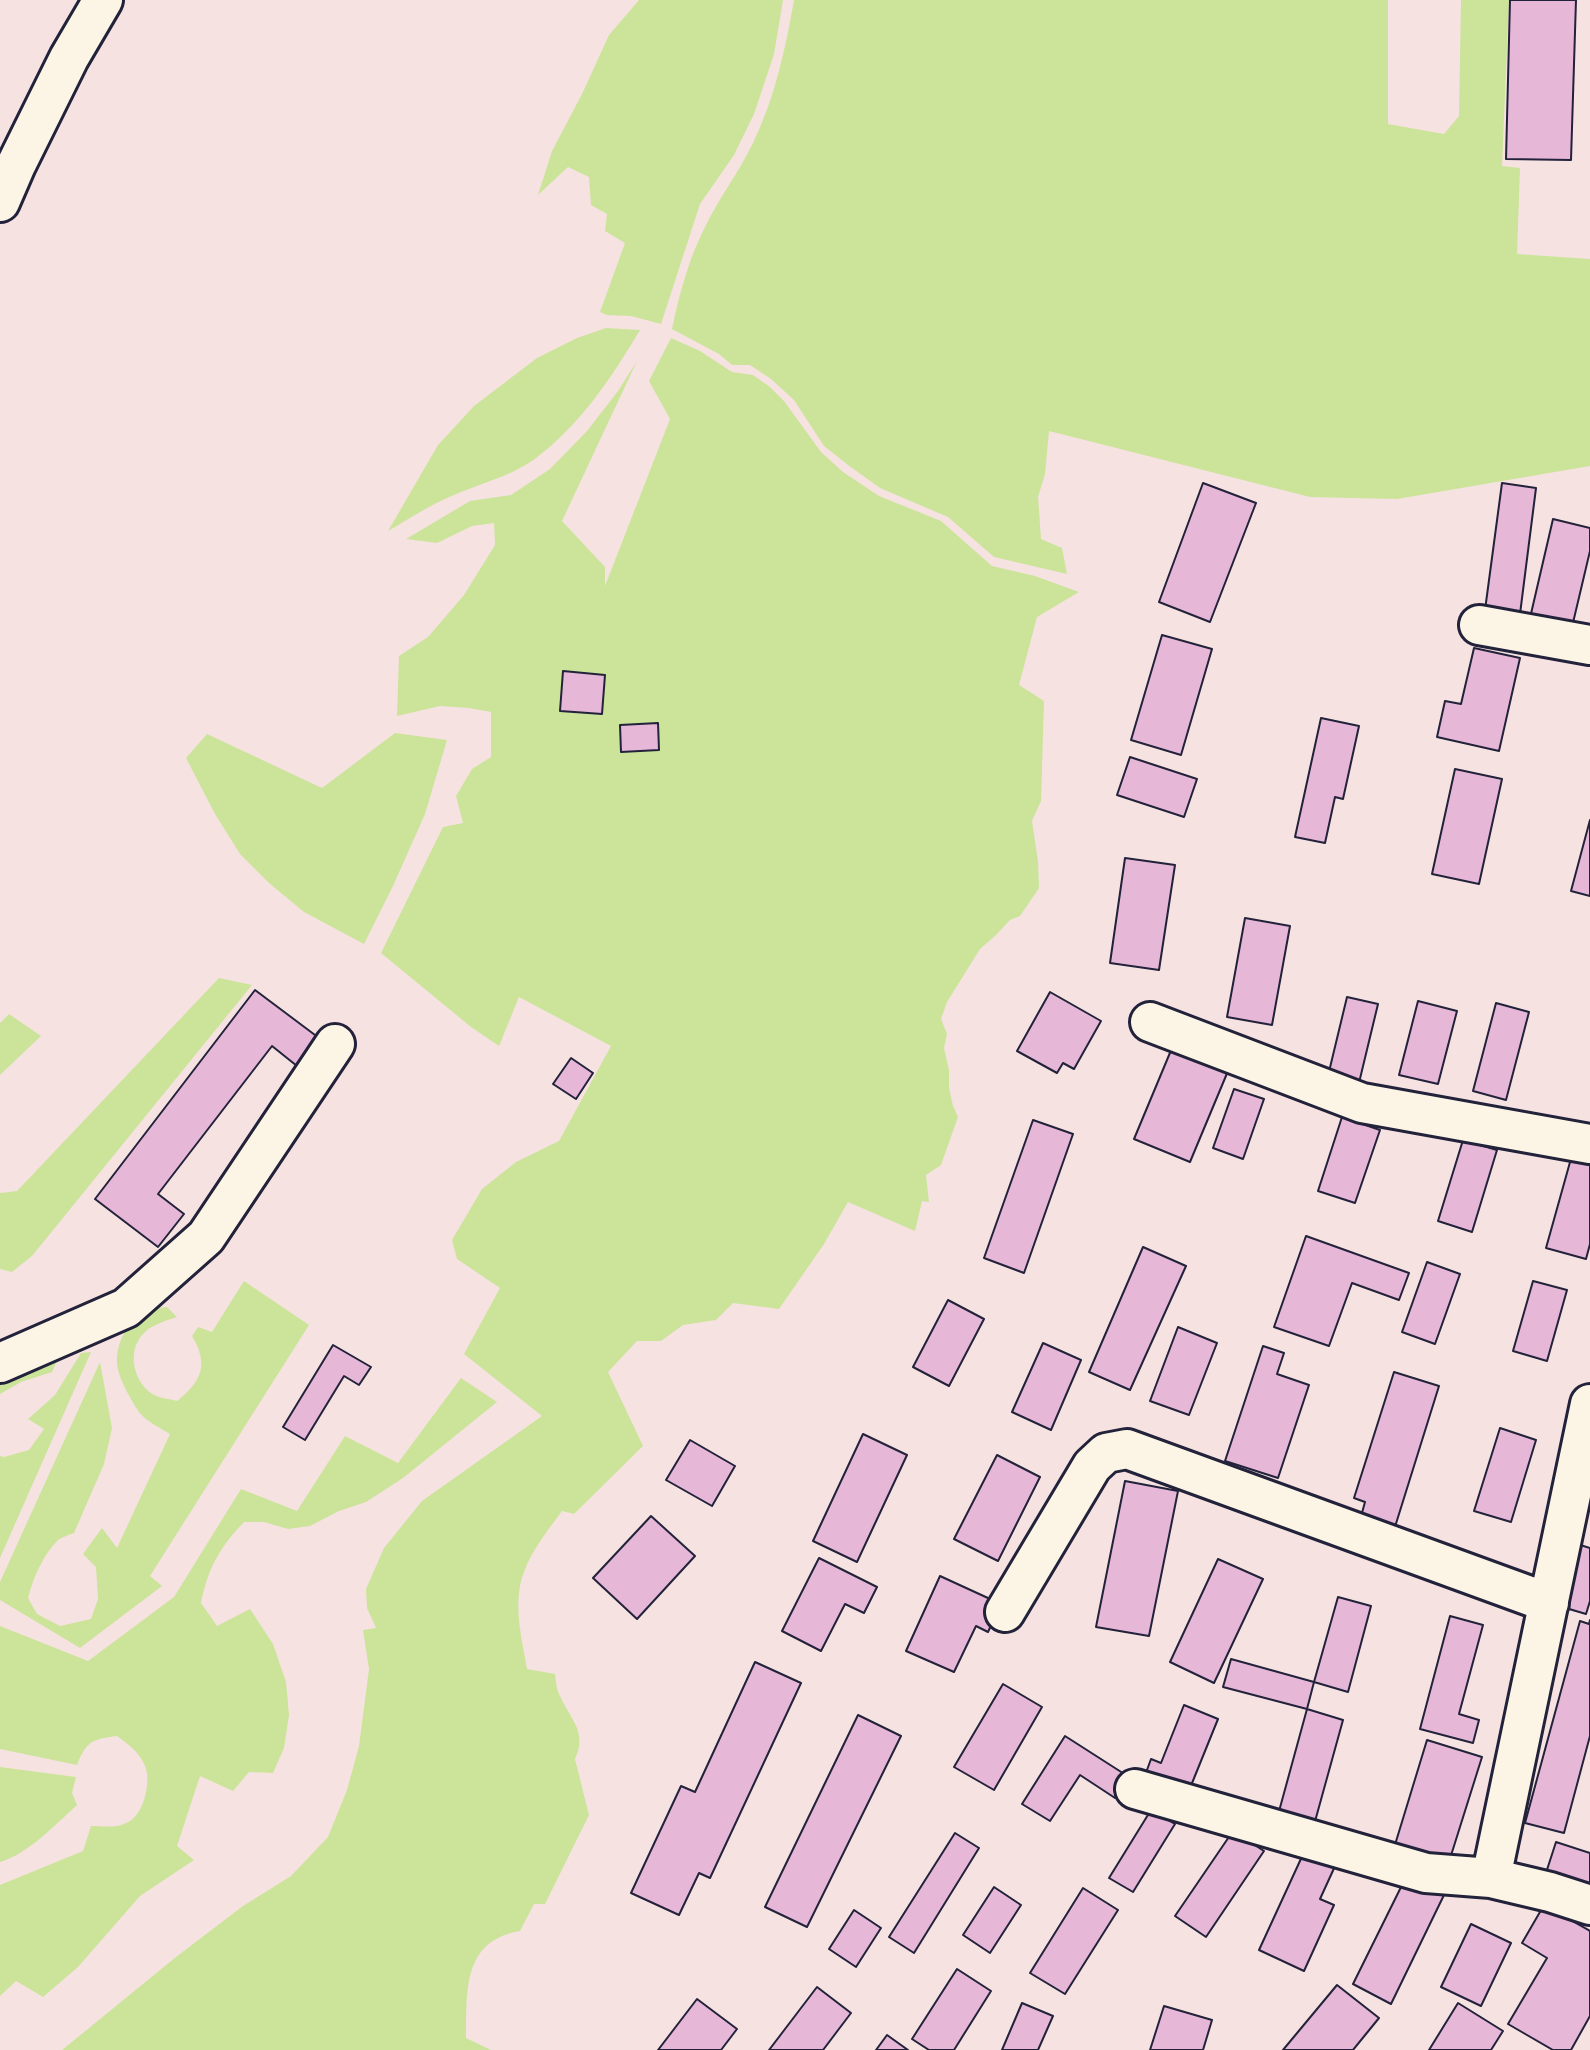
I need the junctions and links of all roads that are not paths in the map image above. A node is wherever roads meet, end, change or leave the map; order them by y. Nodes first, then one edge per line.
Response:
1 (103, 0) edge
2 (0, 202) edge
3 (1479, 625) dead end
4 (1590, 645) edge
5 (1150, 1023) dead end
6 (335, 1044) dead end
7 (1590, 1144) edge
8 (0, 1363) edge
9 (1590, 1404) edge
10 (1549, 1604) junction
11 (1005, 1612) dead end
12 (1135, 1789) dead end
13 (1491, 1878) junction
14 (1590, 1905) edge

1 - 2 street
3 - 4 street
5 - 7 street
6 - 8 street
9 - 10 street
10 - 11 street
10 - 13 street
12 - 13 street
13 - 14 street

